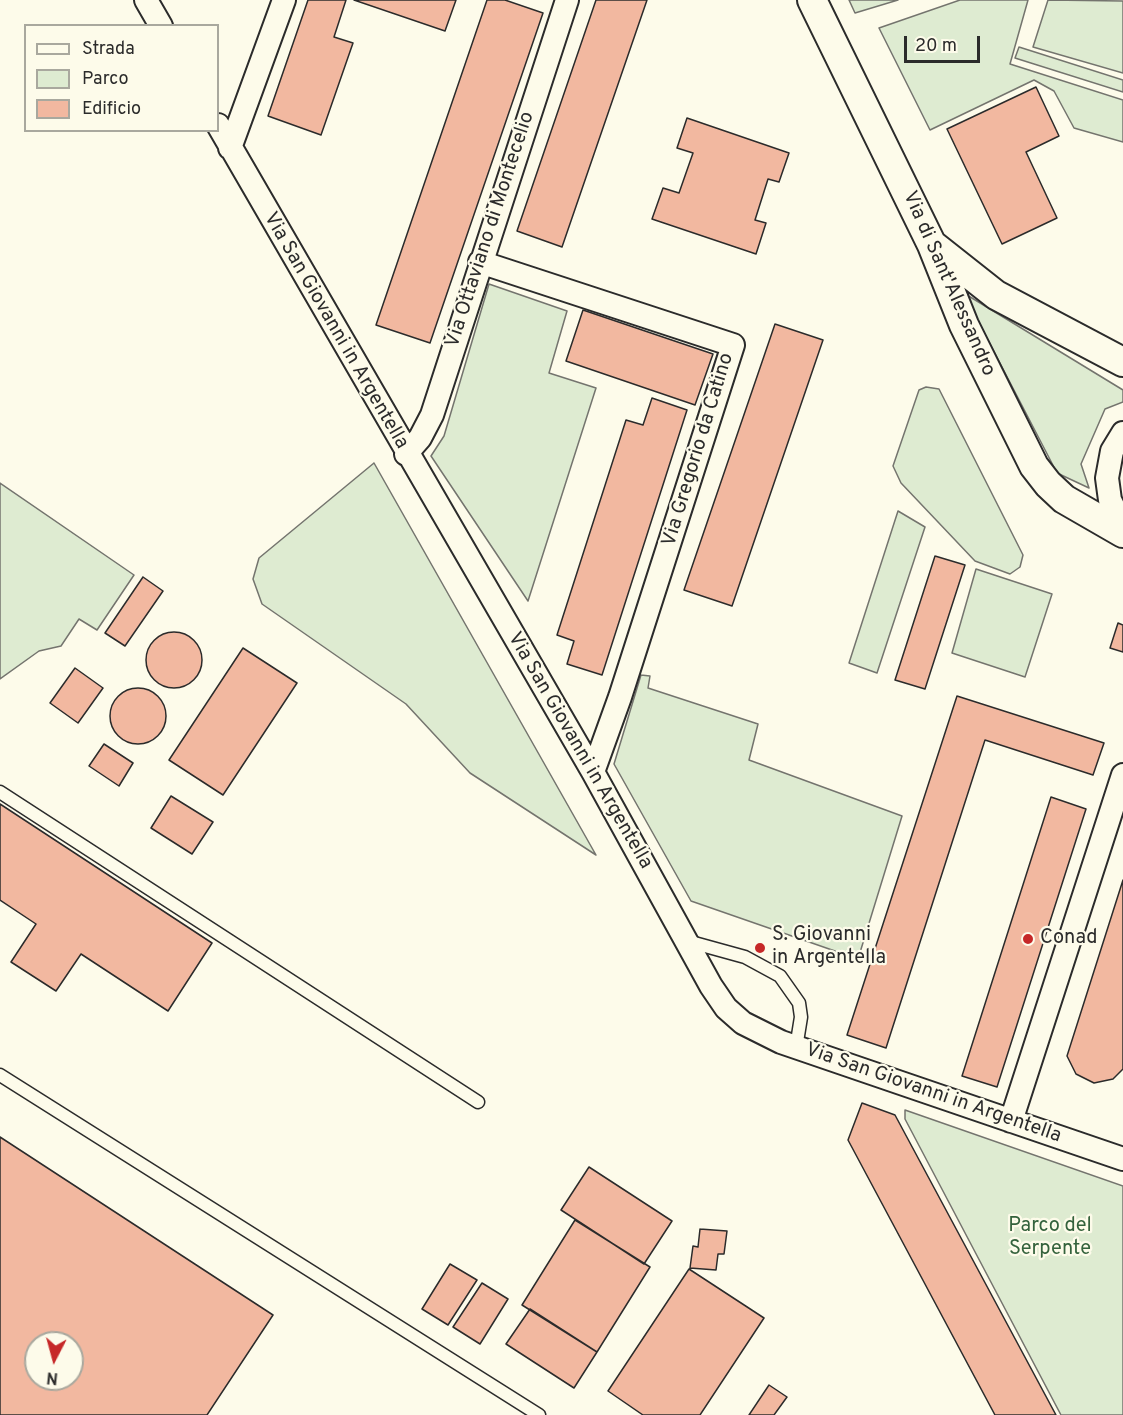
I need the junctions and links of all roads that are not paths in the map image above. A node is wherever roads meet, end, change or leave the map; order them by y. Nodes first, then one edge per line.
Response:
1 (146, 0) edge
2 (284, 0) edge
3 (567, 0) edge
4 (812, 0) edge
5 (160, 24) edge
6 (219, 127) edge
7 (230, 148) junction
8 (932, 245) junction
9 (480, 262) junction
10 (1123, 362) edge
11 (1123, 433) edge
12 (406, 454) junction
13 (1123, 526) edge
14 (1123, 533) edge
15 (593, 772) junction
16 (1123, 775) edge
17 (0, 792) edge
18 (686, 941) junction
19 (796, 1048) junction
20 (0, 1075) edge
21 (478, 1102) dead end
22 (1011, 1121) junction
23 (1122, 1157) edge
24 (539, 1415) edge

1 - 5 street
2 - 7 street
3 - 9 street, Via Ottaviano di Montecelio
4 - 8 street, Via di Sant'Alessandro
6 - 7 street, Via San Giovanni in Argentella
7 - 12 street, Via San Giovanni in Argentella
8 - 10 street
8 - 14 street, Via di Sant'Alessandro
9 - 12 street, Via Ottaviano di Montecelio
9 - 15 street, Via Gregorio da Catino
11 - 13 street
12 - 15 street, Via San Giovanni in Argentella
15 - 18 street, Via San Giovanni in Argentella
16 - 22 street
17 - 21 lane
18 - 19 street, Via San Giovanni in Argentella
18 - 19 lane
19 - 22 street, Via San Giovanni in Argentella
20 - 24 lane
22 - 23 street, Via San Giovanni in Argentella

